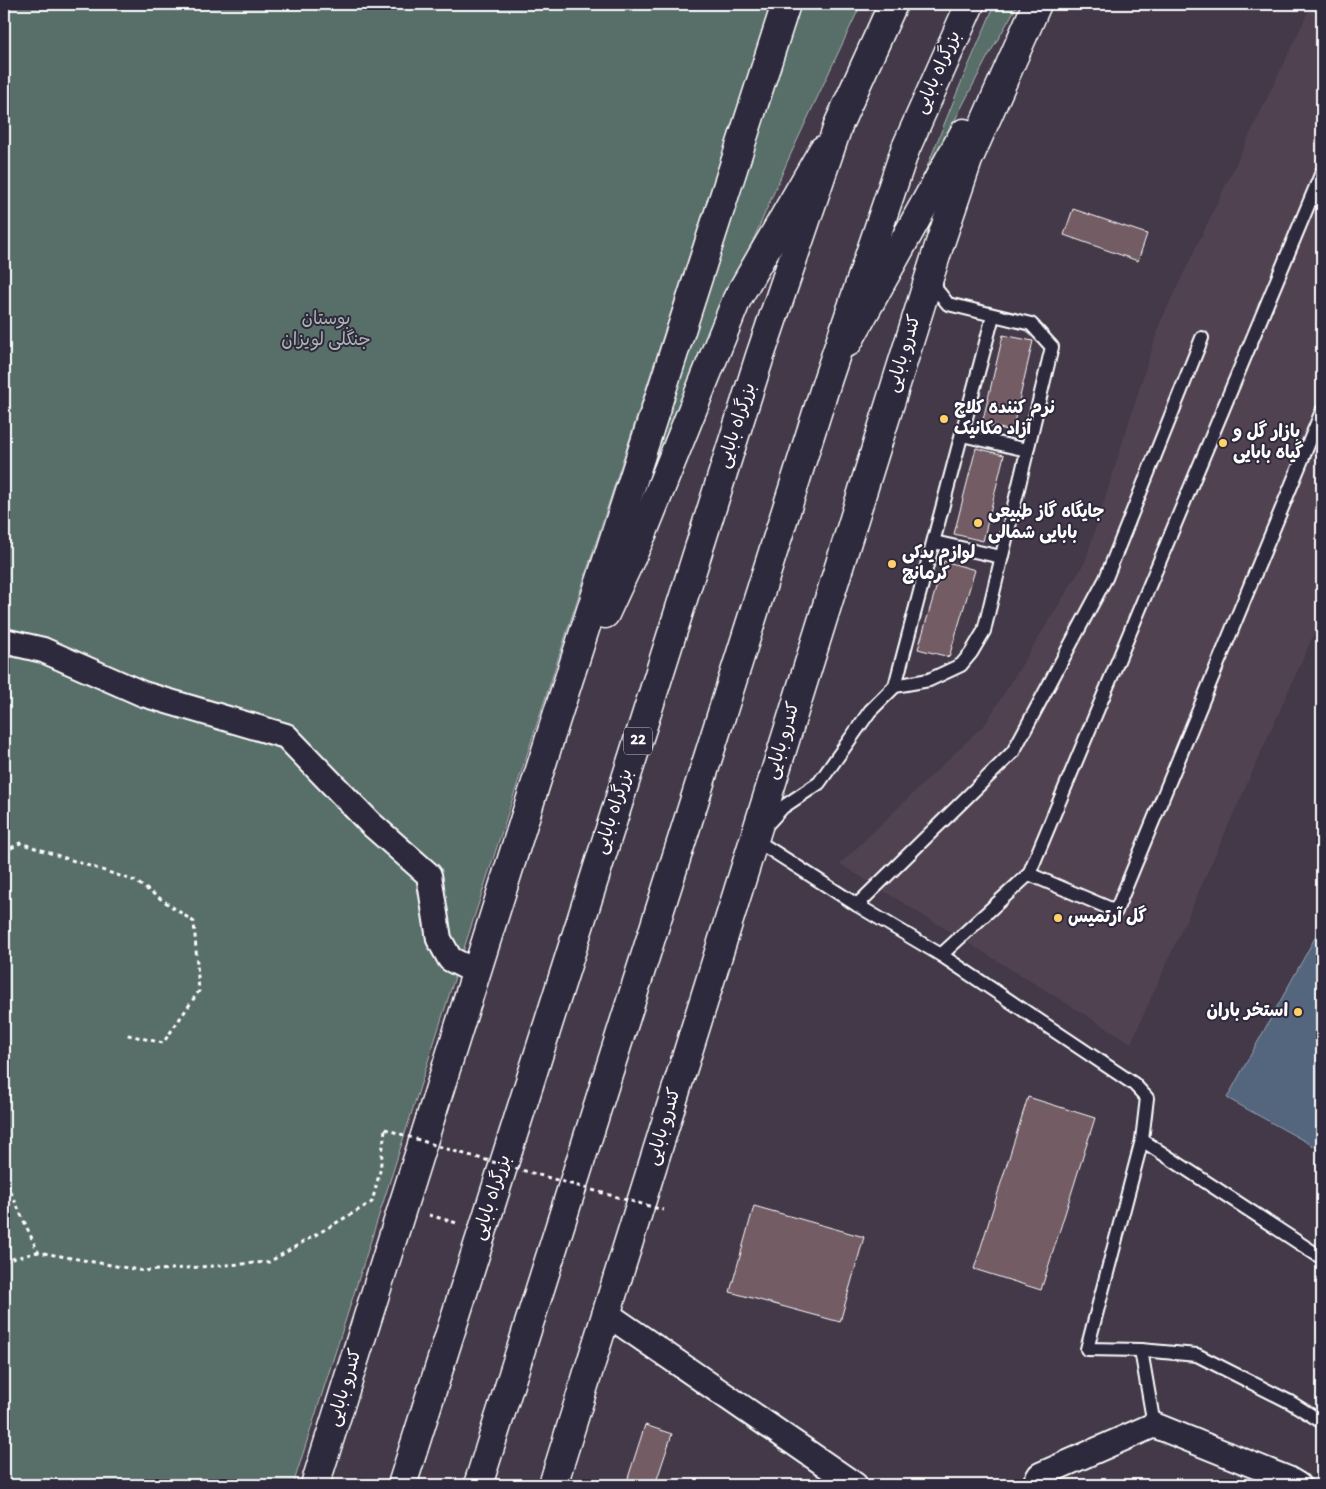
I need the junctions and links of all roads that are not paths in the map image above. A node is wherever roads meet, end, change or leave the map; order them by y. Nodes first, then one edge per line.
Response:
1 (786, 4) edge
2 (894, 4) edge
3 (970, 4) edge
4 (1036, 4) edge
5 (839, 123) junction
6 (1322, 172) edge
7 (939, 246) junction
8 (993, 316) junction
9 (1202, 338) dead end
10 (828, 378) junction
11 (1322, 412) edge
12 (962, 434) junction
13 (1028, 450) junction
14 (934, 542) junction
15 (1001, 557) junction
16 (4, 641) edge
17 (894, 686) junction
18 (556, 719) junction
19 (754, 839) junction
20 (1029, 874) junction
21 (857, 905) junction
22 (941, 955) junction
23 (476, 972) junction
24 (1142, 1140) junction
25 (1322, 1258) edge
26 (607, 1314) junction
27 (1141, 1350) junction
28 (1322, 1422) edge
29 (1154, 1425) junction
30 (315, 1485) edge
31 (402, 1485) edge
32 (478, 1485) edge
33 (553, 1485) edge
34 (855, 1485) edge
35 (1034, 1485) edge
36 (1298, 1485) edge

1 - 18 main road, کندرو بابایی
2 - 5 main road, بزرگراه بابایی / 22
3 - 10 main road, بزرگراه بابایی
4 - 7 main road, کندرو بابایی
4 - 10 main road
5 - 18 main road
5 - 31 main road, بزرگراه بابایی / 22
6 - 20 lane
7 - 8 lane
7 - 19 main road, کندرو بابایی
8 - 12 lane
8 - 13 lane
9 - 21 lane
10 - 32 main road, بزرگراه بابایی
11 - 20 lane
12 - 13 lane
12 - 14 lane
13 - 15 lane
14 - 15 lane
14 - 17 lane
15 - 17 lane
16 - 23 street
17 - 19 lane
18 - 23 main road, کندرو بابایی
19 - 21 lane
19 - 26 main road, کندرو بابایی
20 - 22 lane
21 - 22 lane
22 - 24 lane
23 - 30 main road, کندرو بابایی
24 - 25 lane
24 - 27 lane
26 - 33 main road, کندرو بابایی
26 - 34 street
27 - 28 lane
27 - 29 lane
29 - 35 street
29 - 36 street

